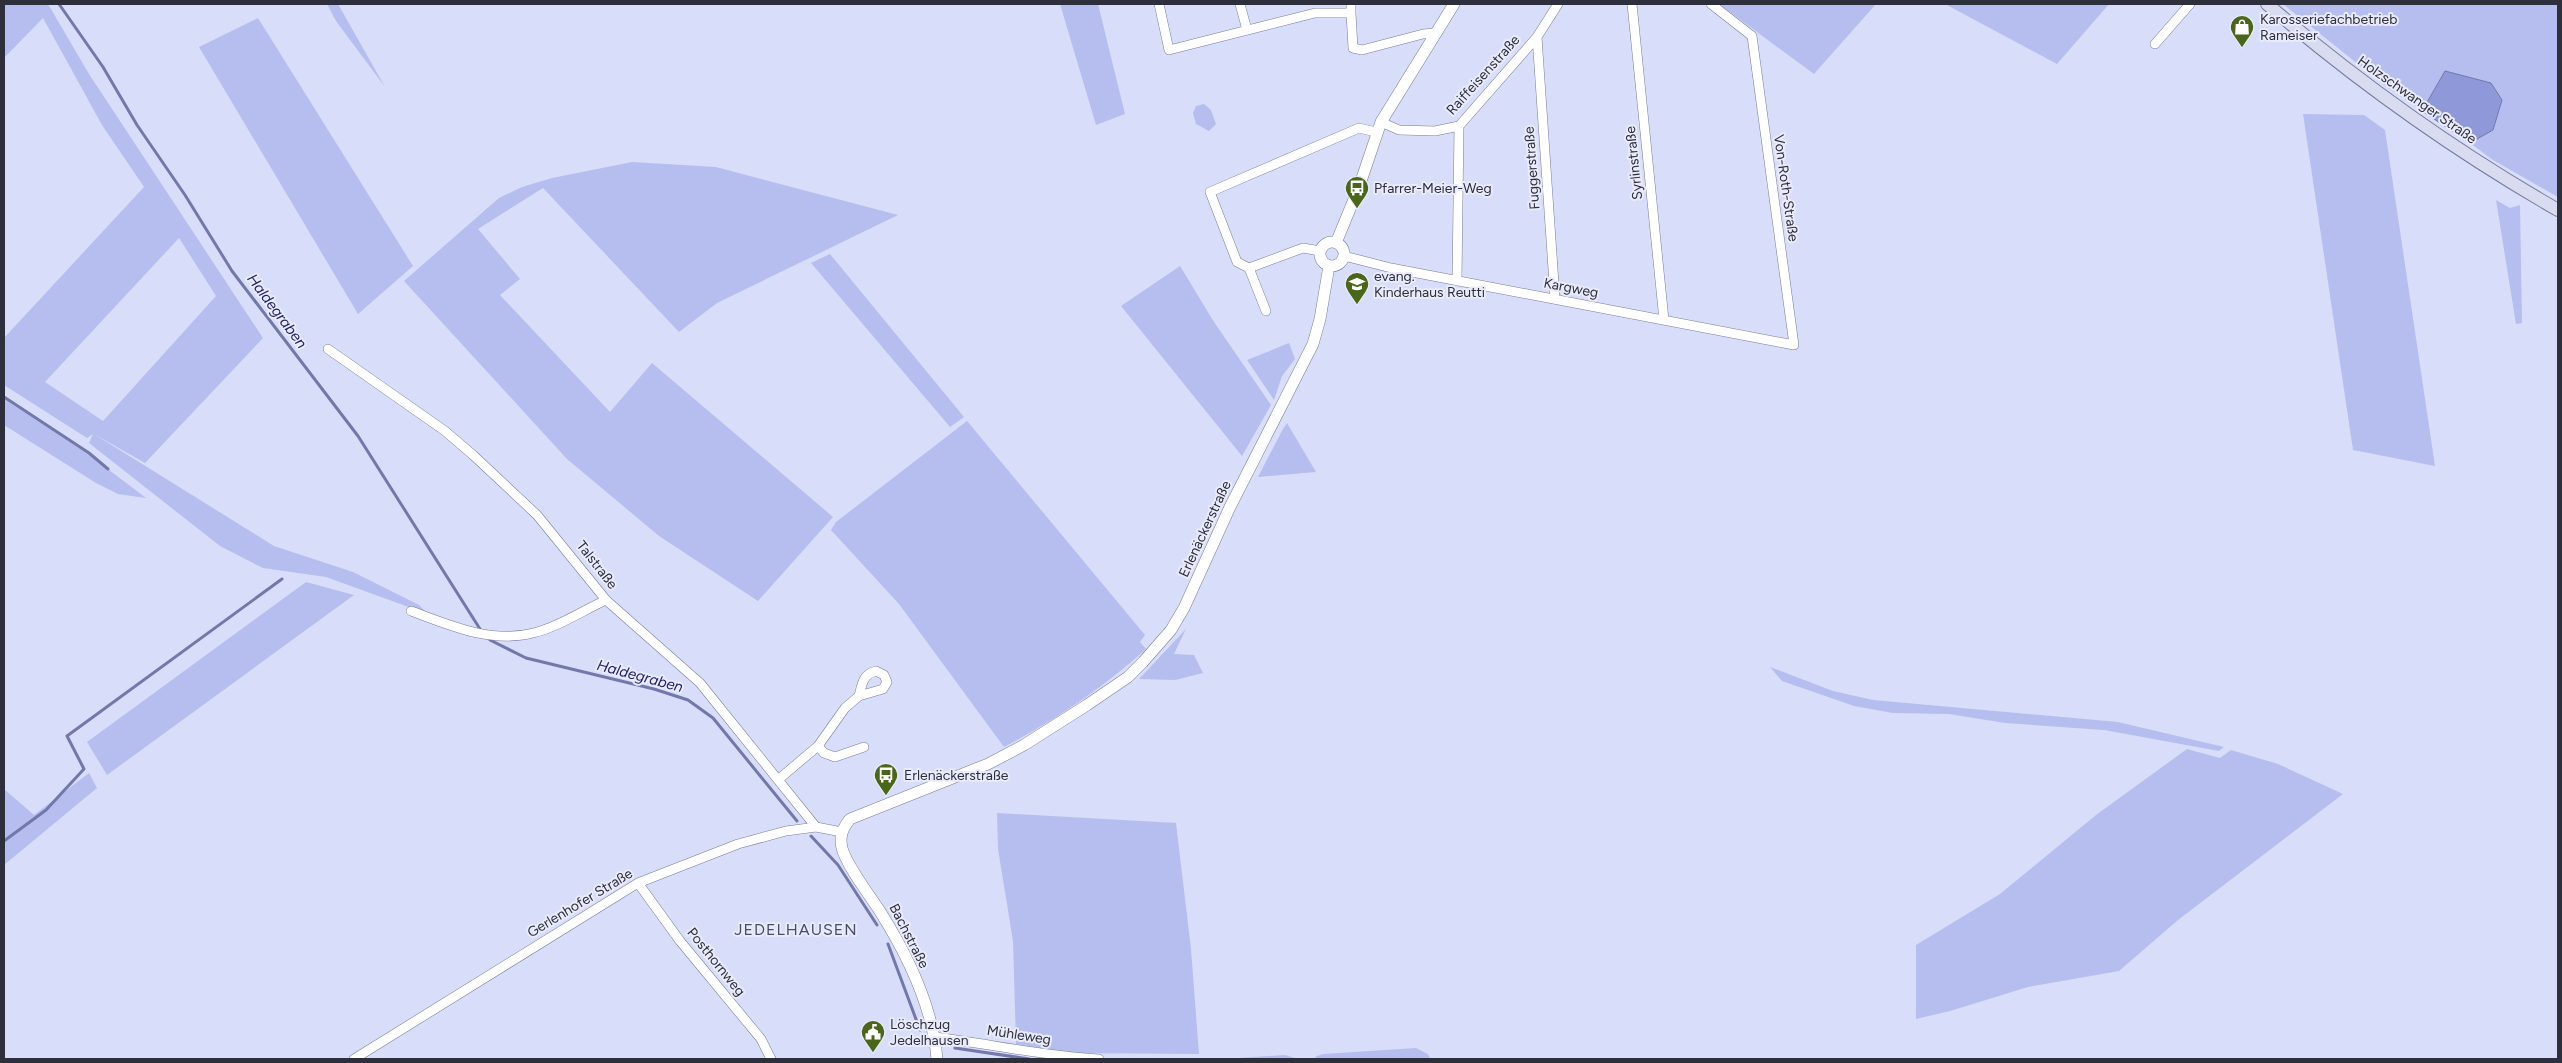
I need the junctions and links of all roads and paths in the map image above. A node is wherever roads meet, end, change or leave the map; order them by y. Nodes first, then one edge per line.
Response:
1 (1158, 4) edge
2 (1240, 4) edge
3 (1454, 4) edge
4 (1558, 4) edge
5 (1632, 4) edge
6 (1712, 4) edge
7 (2190, 4) edge
8 (2267, 4) edge
9 (1351, 8) edge
10 (1247, 30) junction
11 (1436, 33) junction
12 (1537, 37) junction
13 (2155, 44) dead end
14 (1459, 126) junction
15 (1378, 127) junction
16 (2558, 210) edge
17 (1336, 243) junction
18 (1320, 251) junction
19 (1344, 256) junction
20 (1329, 266) junction
21 (1249, 268) junction
22 (1457, 281) junction
23 (1555, 298) junction
24 (1266, 311) dead end
25 (1664, 320) junction
26 (1794, 345) joint
27 (328, 349) dead end
28 (606, 600) junction
29 (411, 610) dead end
30 (859, 696) dead end
31 (818, 746) junction
32 (864, 747) dead end
33 (779, 779) junction
34 (816, 827) junction
35 (842, 832) junction
36 (638, 883) junction
37 (935, 1037) junction
38 (354, 1059) edge
39 (770, 1059) edge
40 (938, 1059) edge
41 (1099, 1059) edge

1 - 10 street
2 - 10 street
3 - 11 street
4 - 12 street, Raiffeisenstraße
5 - 25 street, Syrlinstraße
6 - 26 street, Von-Roth-Straße
7 - 13 street
8 - 16 main road, Holzschwanger Straße
9 - 10 street
9 - 11 street
11 - 15 street
12 - 14 street, Raiffeisenstraße
12 - 23 street, Fuggerstraße
14 - 15 street, Raiffeisenstraße
14 - 22 street
15 - 17 street
15 - 21 street
17 - 18 street
17 - 19 street
18 - 20 street
18 - 21 street
19 - 20 street
19 - 22 street, Kargweg
20 - 35 street, Erlenäckerstraße
21 - 24 street
22 - 23 street, Kargweg
23 - 25 street, Kargweg
25 - 26 street, Kargweg
27 - 28 street, Talstraße
28 - 29 street
28 - 33 street, Talstraße
30 - 31 street
31 - 32 street
31 - 33 street
33 - 34 street, Talstraße
34 - 35 street, Gerlenhofer Straße
34 - 36 street, Gerlenhofer Straße
35 - 37 street, Bachstraße
36 - 38 street, Gerlenhofer Straße
36 - 39 street, Posthornweg
37 - 40 street, Bachstraße
37 - 41 street, Mühleweg

